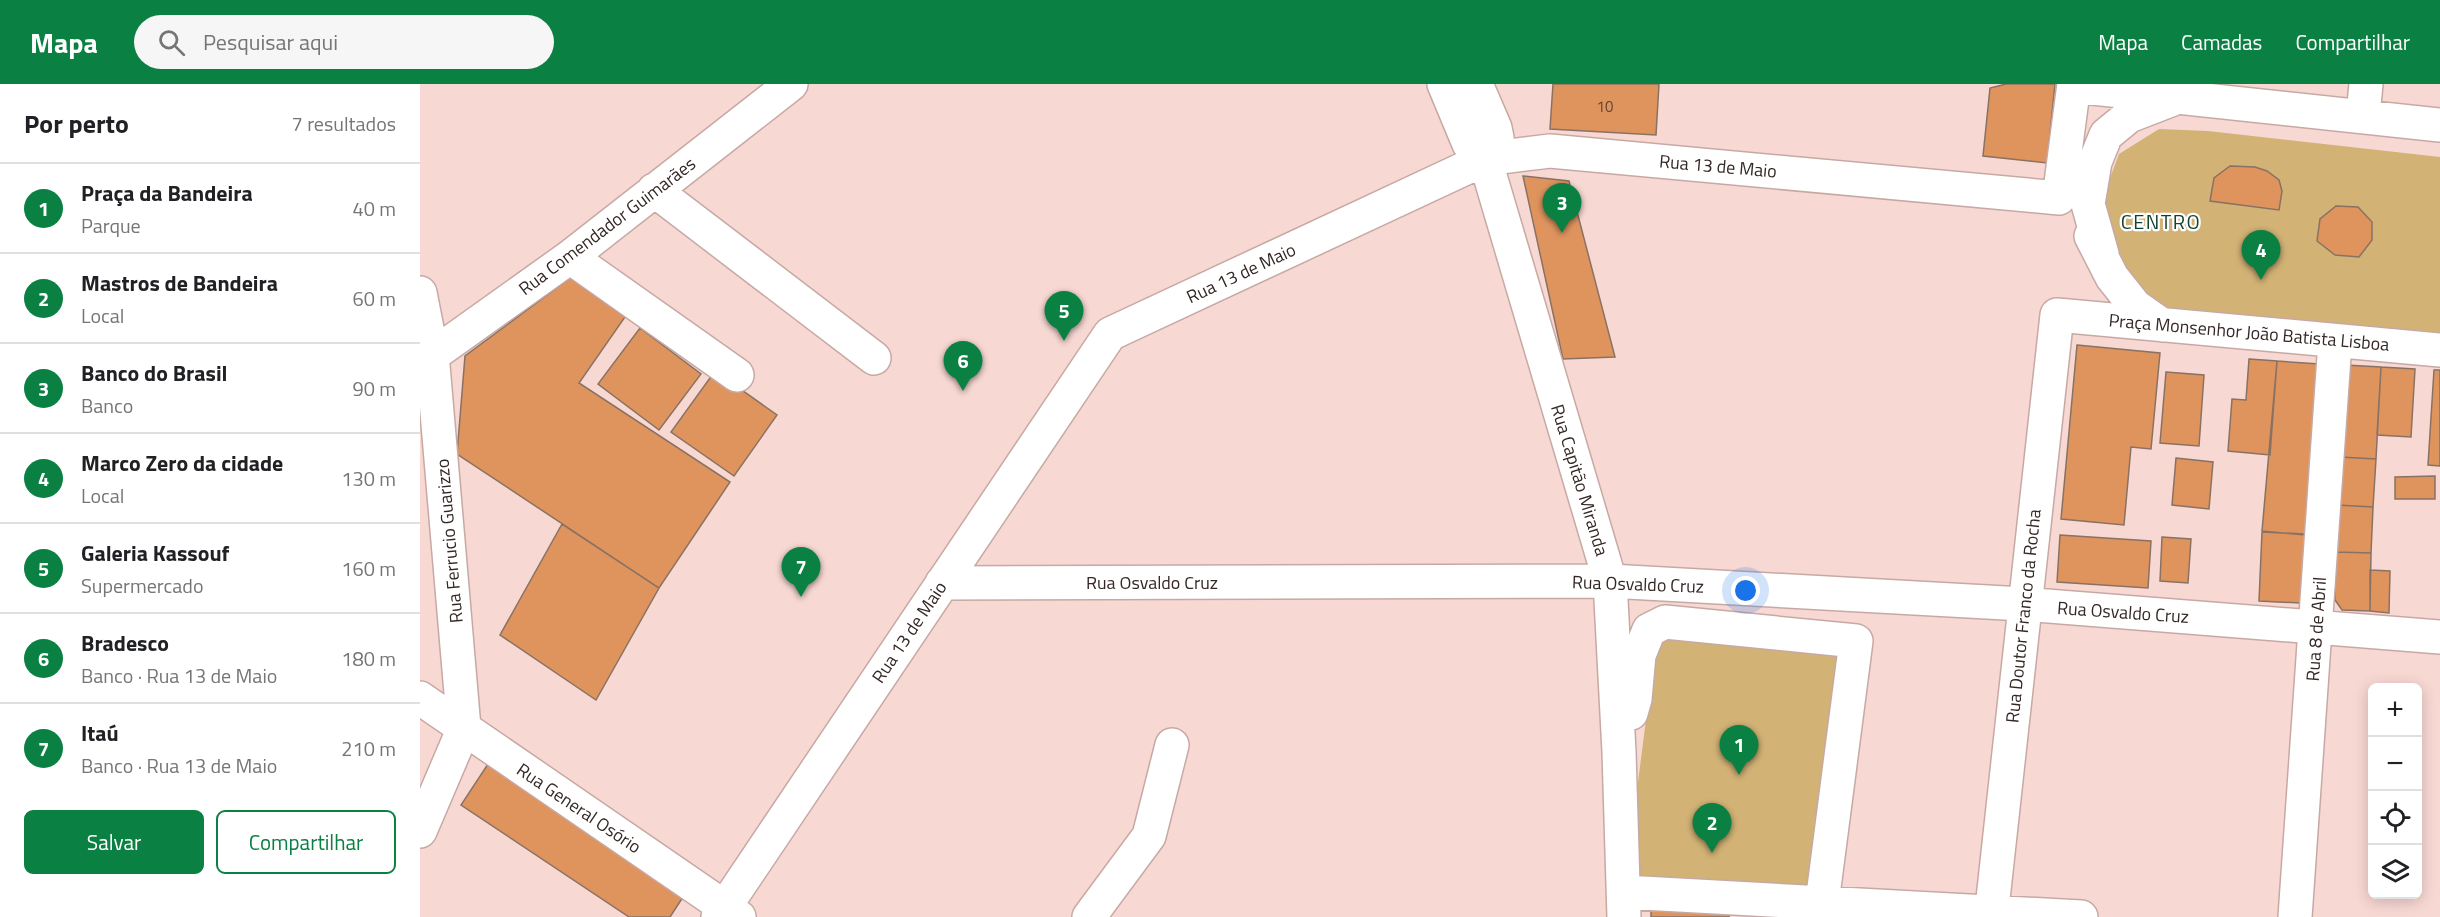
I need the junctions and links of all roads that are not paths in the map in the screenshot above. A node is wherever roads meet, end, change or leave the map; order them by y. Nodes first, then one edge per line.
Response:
1 (791, 84) edge
2 (1444, 84) edge
3 (1476, 84) edge
4 (2074, 85) edge
5 (2178, 97) junction
6 (2365, 100) edge
7 (2440, 125) edge
8 (1485, 159) junction
9 (654, 190) junction
10 (2060, 198) junction
11 (2102, 254) junction
12 (570, 256) junction
13 (420, 293) edge
14 (2057, 315) joint
15 (2162, 325) junction
16 (2335, 342) junction
17 (2440, 350) edge
18 (874, 358) dead end
19 (426, 359) edge
20 (737, 375) dead end
21 (1610, 581) junction
22 (942, 583) junction
23 (2023, 604) junction
24 (2317, 626) junction
25 (2440, 638) edge
26 (420, 698) edge
27 (464, 728) junction
28 (1172, 745) dead end
29 (1619, 752) junction
30 (420, 831) edge
31 (1822, 903) junction
32 (1624, 904) edge
33 (727, 914) edge
34 (1991, 914) edge
35 (1089, 917) edge
36 (2082, 917) edge
37 (2295, 917) edge

1 - 9 street, Rua Comendador Guimarães
2 - 8 street, Rua Capitão Miranda
3 - 8 street
4 - 5 street
4 - 10 street
5 - 6 street
5 - 11 street
6 - 7 street
8 - 10 street, Rua 13 de Maio
8 - 21 street, Rua Capitão Miranda
8 - 22 street, Rua 13 de Maio
9 - 12 street, Rua Comendador Guimarães
9 - 18 street
10 - 11 street
11 - 15 street
12 - 19 street, Rua Comendador Guimarães
12 - 20 street
13 - 19 street, Rua Ferrucio Guarizzo
14 - 15 street, Praça Monsenhor João Batista Lisboa
14 - 23 street, Rua Doutor Franco da Rocha
15 - 16 street, Praça Monsenhor João Batista Lisboa
16 - 17 street, Praça Monsenhor João Batista Lisboa
16 - 24 street, Rua 8 de Abril
19 - 27 street, Rua Ferrucio Guarizzo
21 - 22 street, Rua Osvaldo Cruz
21 - 23 street, Rua Osvaldo Cruz
21 - 29 street, Rua Capitão Miranda
22 - 33 street, Rua 13 de Maio
23 - 24 street, Rua Osvaldo Cruz
23 - 34 street, Rua Doutor Franco da Rocha
24 - 25 street, Rua Osvaldo Cruz
24 - 37 street, Rua 8 de Abril
26 - 27 street, Rua General Osório
27 - 30 street
27 - 33 street, Rua General Osório
28 - 35 street
29 - 31 street
29 - 32 street, Rua Capitão Miranda
31 - 32 street
31 - 34 street
34 - 36 street

